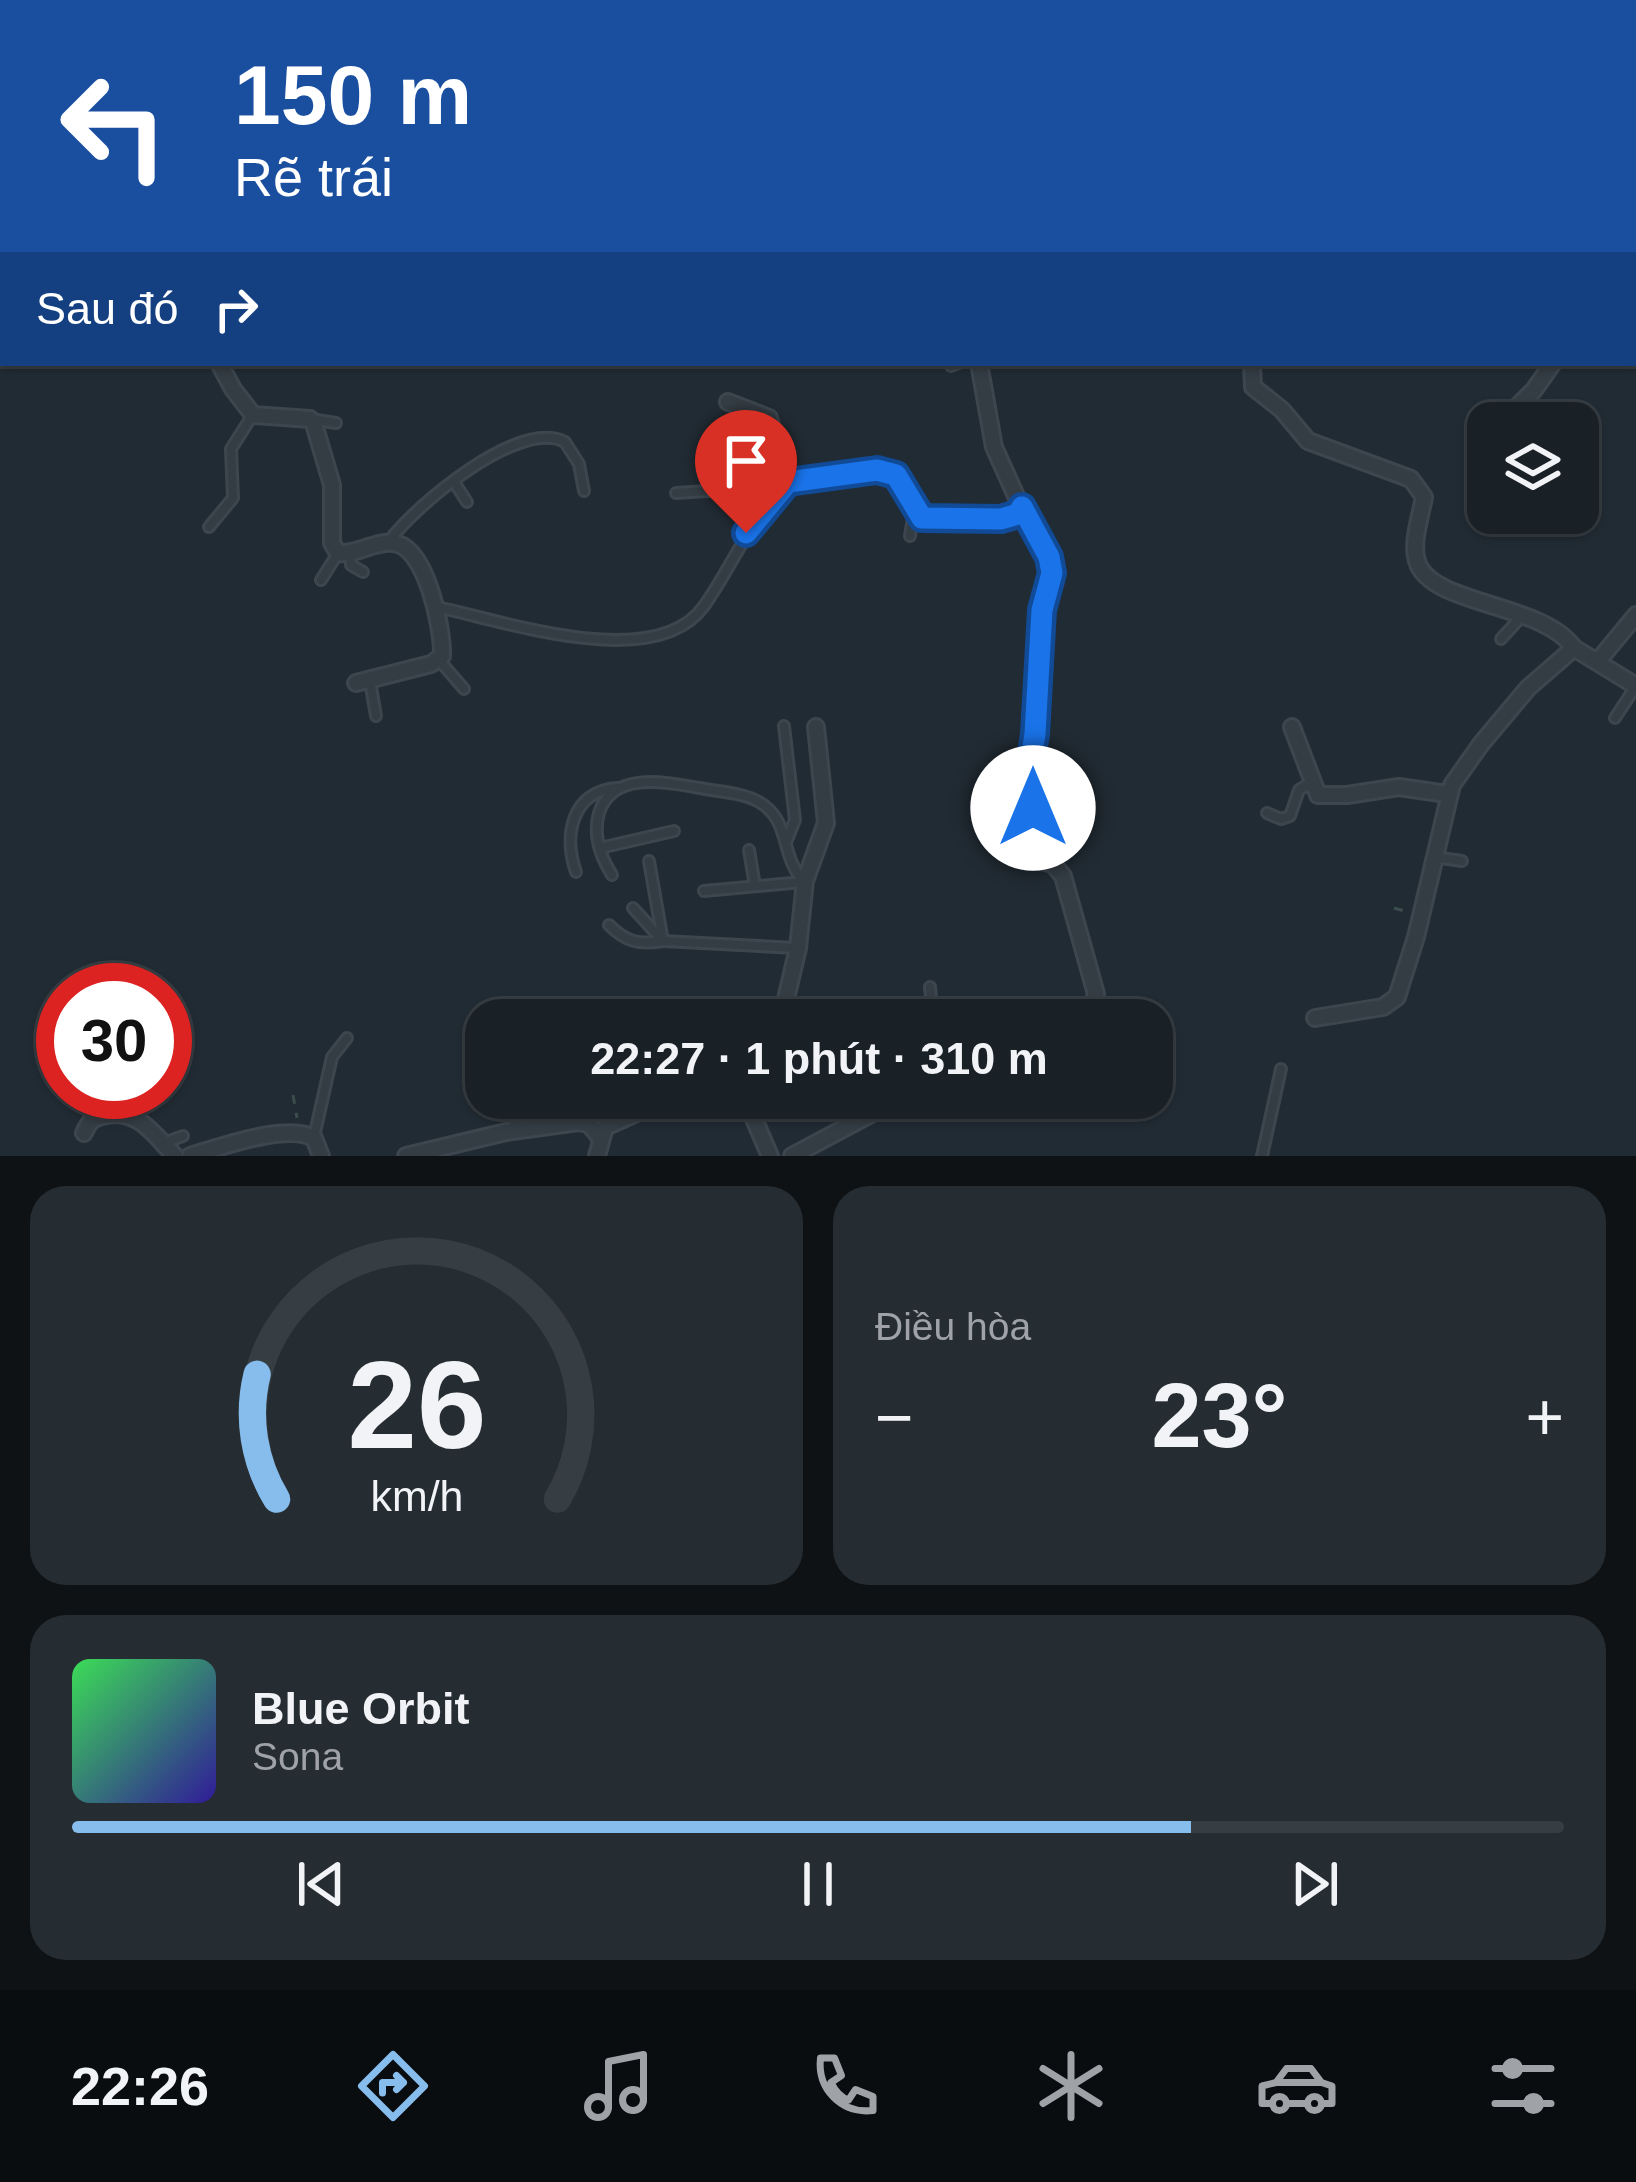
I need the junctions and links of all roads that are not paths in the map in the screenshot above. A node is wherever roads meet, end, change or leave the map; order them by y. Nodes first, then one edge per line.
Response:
1 (220, 366) edge
2 (980, 366) edge
3 (1252, 366) edge
4 (1551, 366) edge
5 (728, 402) dead end
6 (1522, 402) edge
7 (254, 415) junction
8 (310, 419) junction
9 (336, 423) dead end
10 (454, 482) junction
11 (785, 484) junction
12 (584, 490) dead end
13 (676, 493) dead end
14 (467, 502) dead end
15 (1022, 507) junction
16 (914, 511) junction
17 (208, 526) dead end
18 (910, 536) dead end
19 (388, 542) junction
20 (344, 553) junction
21 (363, 572) dead end
22 (321, 580) dead end
23 (437, 607) junction
24 (1522, 615) junction
25 (1636, 615) edge
26 (1039, 639) joint
27 (1501, 639) dead end
28 (1574, 648) junction
29 (439, 660) junction
30 (1598, 661) junction
31 (363, 682) joint
32 (1636, 686) edge
33 (464, 689) dead end
34 (376, 716) dead end
35 (1615, 718) dead end
36 (784, 726) dead end
37 (816, 727) dead end
38 (1292, 728) dead end
39 (1312, 782) junction
40 (617, 788) junction
41 (1448, 794) junction
42 (1267, 814) dead end
43 (674, 832) dead end
44 (786, 841) junction
45 (600, 848) junction
46 (749, 850) dead end
47 (1433, 857) junction
48 (649, 861) dead end
49 (1462, 861) dead end
50 (576, 872) dead end
51 (611, 874) dead end
52 (805, 881) junction
53 (755, 886) junction
54 (704, 891) dead end
55 (633, 908) dead end
56 (609, 925) dead end
57 (663, 941) junction
58 (798, 948) junction
59 (930, 987) dead end
60 (786, 999) edge
61 (931, 999) edge
62 (1094, 999) edge
63 (1315, 1018) dead end
64 (346, 1039) dead end
65 (1281, 1069) dead end
66 (514, 1119) edge
67 (592, 1119) edge
68 (613, 1119) edge
69 (622, 1119) edge
70 (754, 1119) edge
71 (862, 1119) edge
72 (613, 1123) junction
73 (516, 1130) junction
74 (594, 1130) junction
75 (84, 1132) dead end
76 (307, 1135) junction
77 (183, 1136) dead end
78 (162, 1143) junction
79 (175, 1156) edge
80 (190, 1156) edge
81 (321, 1156) edge
82 (406, 1156) edge
83 (596, 1156) edge
84 (770, 1156) edge
85 (793, 1156) edge
86 (1262, 1156) edge

1 - 7 street
2 - 15 street
3 - 24 street
4 - 6 street
5 - 11 street
7 - 8 street
7 - 17 lane
8 - 9 lane
8 - 20 street
10 - 12 lane
10 - 14 lane
10 - 19 lane
11 - 13 lane
11 - 16 street
11 - 23 lane
15 - 16 street
15 - 26 lane
16 - 18 lane
19 - 20 street
19 - 23 street
20 - 21 lane
20 - 22 lane
23 - 29 street
24 - 27 lane
24 - 28 street
25 - 30 street
26 - 62 street
28 - 30 street
28 - 41 street
29 - 31 street
29 - 33 lane
30 - 32 street
31 - 34 lane
32 - 35 lane
36 - 44 lane
37 - 52 street
38 - 39 street
39 - 41 street
39 - 42 lane
40 - 44 lane
40 - 45 lane
40 - 50 lane
41 - 47 street
43 - 45 lane
44 - 52 lane
45 - 51 lane
46 - 53 lane
47 - 49 lane
47 - 63 street
48 - 57 lane
52 - 53 lane
52 - 58 street
53 - 54 lane
55 - 57 lane
56 - 57 lane
57 - 58 lane
58 - 60 street
59 - 61 lane
64 - 76 lane
65 - 86 lane
66 - 73 lane
67 - 74 lane
68 - 72 lane
69 - 72 street
70 - 84 street
71 - 85 street
72 - 74 street
73 - 74 street
73 - 82 street
74 - 83 street
75 - 78 street
76 - 80 street
76 - 81 street
77 - 78 lane
78 - 79 street

